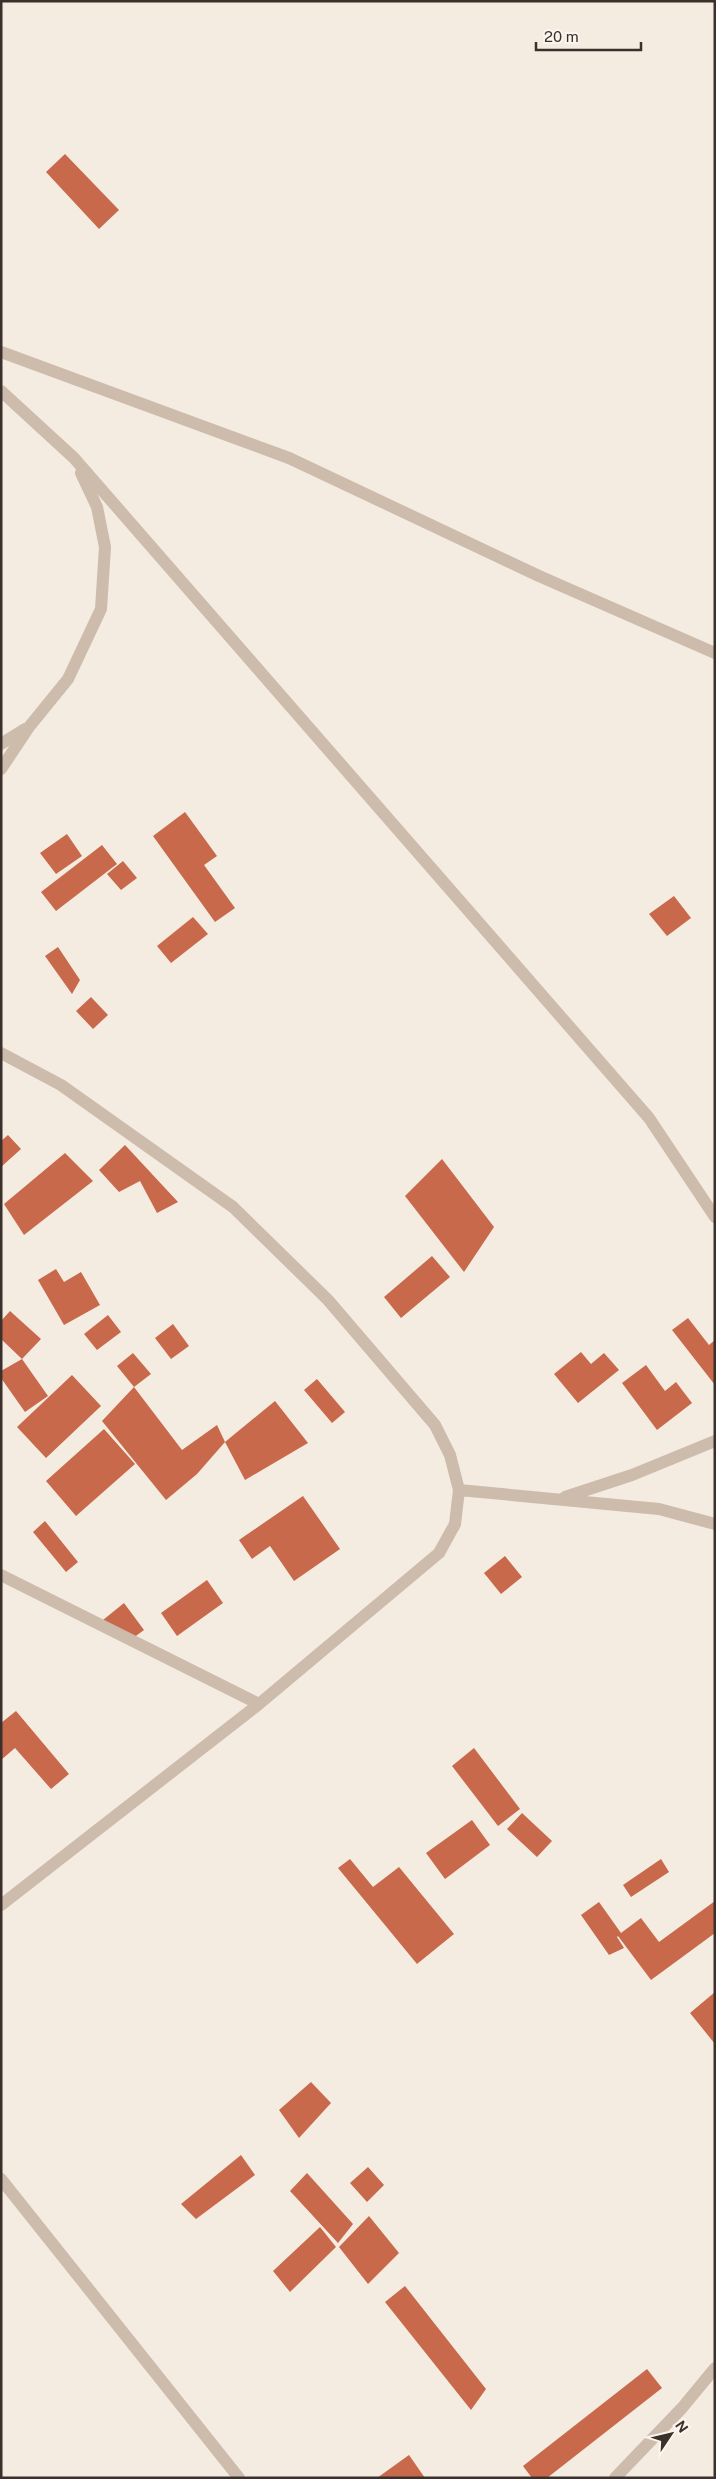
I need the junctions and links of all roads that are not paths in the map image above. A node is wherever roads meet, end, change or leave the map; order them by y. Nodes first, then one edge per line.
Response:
1 (1, 352) edge
2 (1, 391) edge
3 (74, 458) junction
4 (715, 653) edge
5 (29, 727) junction
6 (1, 744) edge
7 (1, 769) edge
8 (1, 1052) edge
9 (715, 1217) edge
10 (715, 1441) edge
11 (458, 1490) junction
12 (559, 1500) junction
13 (715, 1524) edge
14 (1, 1575) edge
15 (259, 1704) junction
16 (1, 1905) edge
17 (1, 2179) edge
18 (715, 2368) edge
19 (239, 2478) edge
20 (615, 2478) edge

1 - 4 street
2 - 3 street
3 - 5 street
3 - 9 street
5 - 6 street
5 - 7 street
8 - 11 street
10 - 12 street
11 - 12 street
11 - 15 street
12 - 13 street
14 - 15 street
15 - 16 street
17 - 19 street
18 - 20 street

